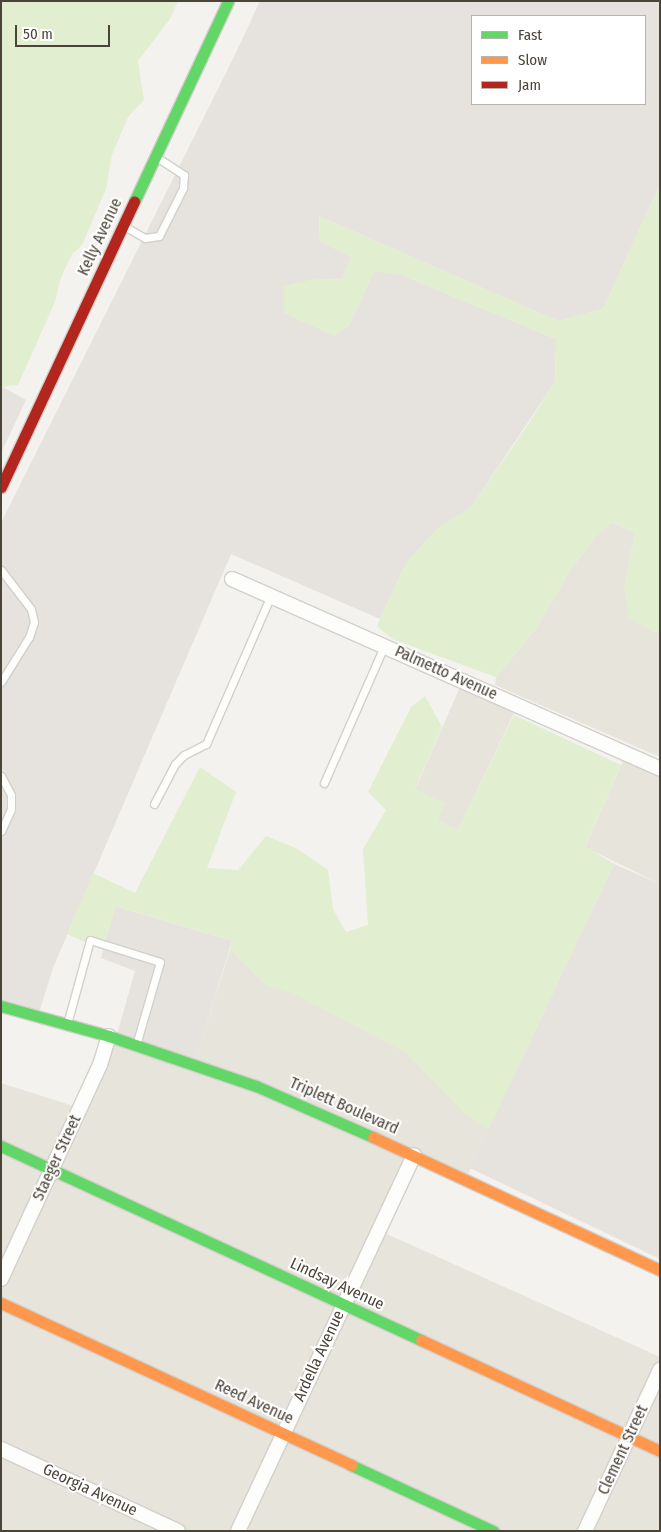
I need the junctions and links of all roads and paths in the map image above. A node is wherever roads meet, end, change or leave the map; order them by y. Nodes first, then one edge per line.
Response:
1 (228, 1) edge
2 (156, 157) junction
3 (124, 225) junction
4 (1, 487) edge
5 (1, 570) edge
6 (232, 579) dead end
7 (271, 594) junction
8 (384, 646) junction
9 (1, 682) edge
10 (660, 769) edge
11 (1, 776) edge
12 (324, 783) dead end
13 (154, 804) dead end
14 (1, 831) edge
15 (1, 1006) edge
16 (67, 1024) junction
17 (109, 1036) junction
18 (136, 1045) junction
19 (1, 1146) edge
20 (414, 1155) junction
21 (51, 1170) junction
22 (660, 1270) edge
23 (1, 1279) edge
24 (1, 1303) edge
25 (343, 1305) junction
26 (660, 1370) edge
27 (283, 1434) junction
28 (629, 1437) junction
29 (1, 1449) edge
30 (660, 1451) edge
31 (178, 1531) edge
32 (238, 1531) edge
33 (493, 1531) edge
34 (585, 1531) edge

1 - 2 street, Kelly Avenue
2 - 3 street, Kelly Avenue
2 - 3 lane
3 - 4 street, Kelly Avenue
5 - 9 lane
6 - 7 street, Palmetto Avenue
7 - 8 street, Palmetto Avenue
7 - 13 lane
8 - 10 street, Palmetto Avenue
8 - 12 lane
11 - 14 lane
15 - 16 street, Triplett Boulevard
16 - 17 street, Triplett Boulevard
16 - 18 lane
17 - 18 street, Triplett Boulevard
17 - 21 street, Staeger Street
18 - 20 street, Triplett Boulevard
19 - 21 street, Lindsay Avenue
20 - 22 street, Triplett Boulevard
20 - 25 street, Ardella Avenue
21 - 23 street, Staeger Street
21 - 25 street, Lindsay Avenue
24 - 27 street, Reed Avenue
25 - 27 street, Ardella Avenue
25 - 28 street, Lindsay Avenue
26 - 28 street, Clement Street
27 - 32 street, Ardella Avenue
27 - 33 street, Reed Avenue
28 - 30 street, Lindsay Avenue
28 - 34 street, Clement Street
29 - 31 street, Georgia Avenue

